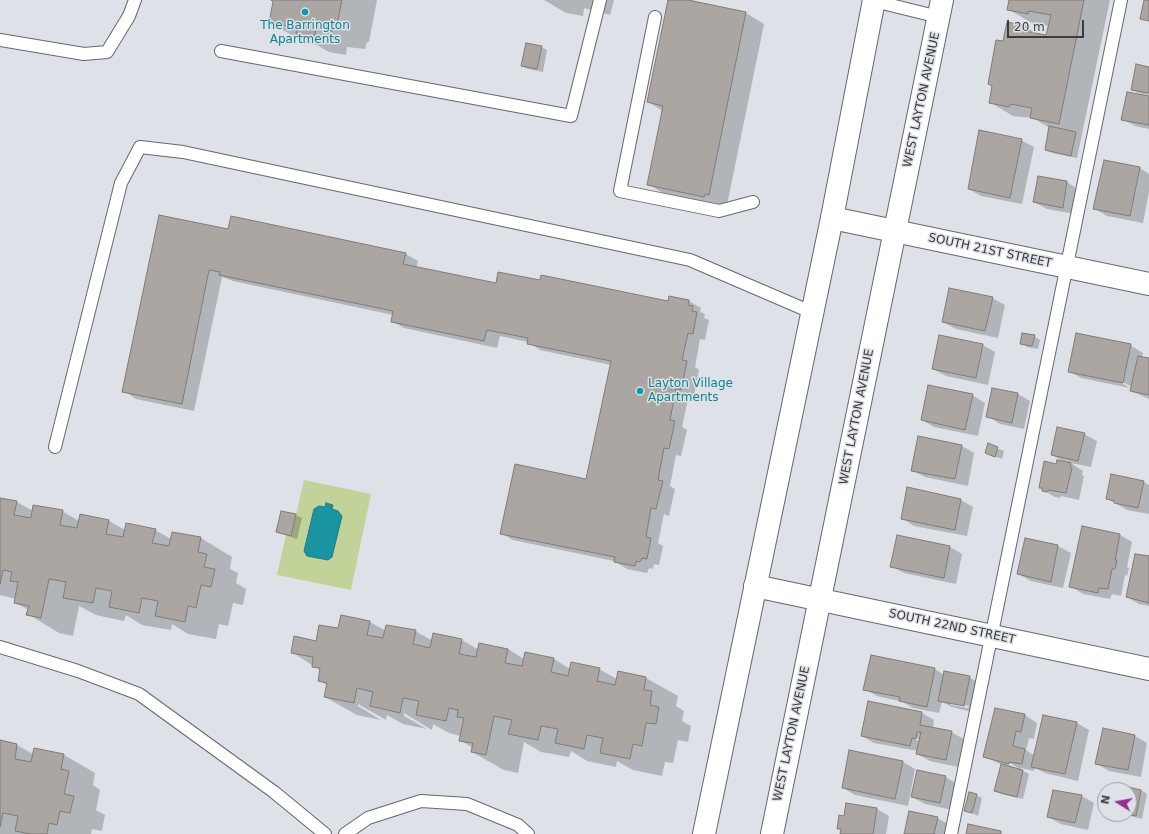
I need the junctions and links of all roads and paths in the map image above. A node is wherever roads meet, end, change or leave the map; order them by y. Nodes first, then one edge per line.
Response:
1 (136, 0) edge
2 (600, 0) edge
3 (872, 0) edge
4 (1121, 0) edge
5 (941, 8) edge
6 (655, 17) dead end
7 (0, 40) edge
8 (221, 51) dead end
9 (753, 202) dead end
10 (832, 218) junction
11 (894, 231) junction
12 (1066, 267) junction
13 (1149, 284) edge
14 (811, 312) junction
15 (55, 447) dead end
16 (755, 586) junction
17 (820, 599) junction
18 (993, 636) junction
19 (0, 648) edge
20 (1149, 668) edge
21 (325, 834) edge
22 (345, 834) edge
23 (528, 834) edge
24 (704, 834) edge
25 (772, 834) edge
26 (951, 834) edge

1 - 7 lane
2 - 8 lane
3 - 5 lane
3 - 10 main road
4 - 12 lane
5 - 11 main road, WEST LAYTON AVENUE
6 - 9 lane
10 - 11 main road, SOUTH 21ST STREET
10 - 14 main road
11 - 12 main road, SOUTH 21ST STREET
11 - 17 main road, WEST LAYTON AVENUE
12 - 13 main road, SOUTH 21ST STREET
12 - 18 lane
14 - 15 lane
14 - 16 main road
16 - 17 main road, SOUTH 22ND STREET
16 - 24 main road
17 - 18 main road, SOUTH 22ND STREET
17 - 25 main road, WEST LAYTON AVENUE
18 - 20 main road, SOUTH 22ND STREET
18 - 26 lane
19 - 21 lane
22 - 23 lane

